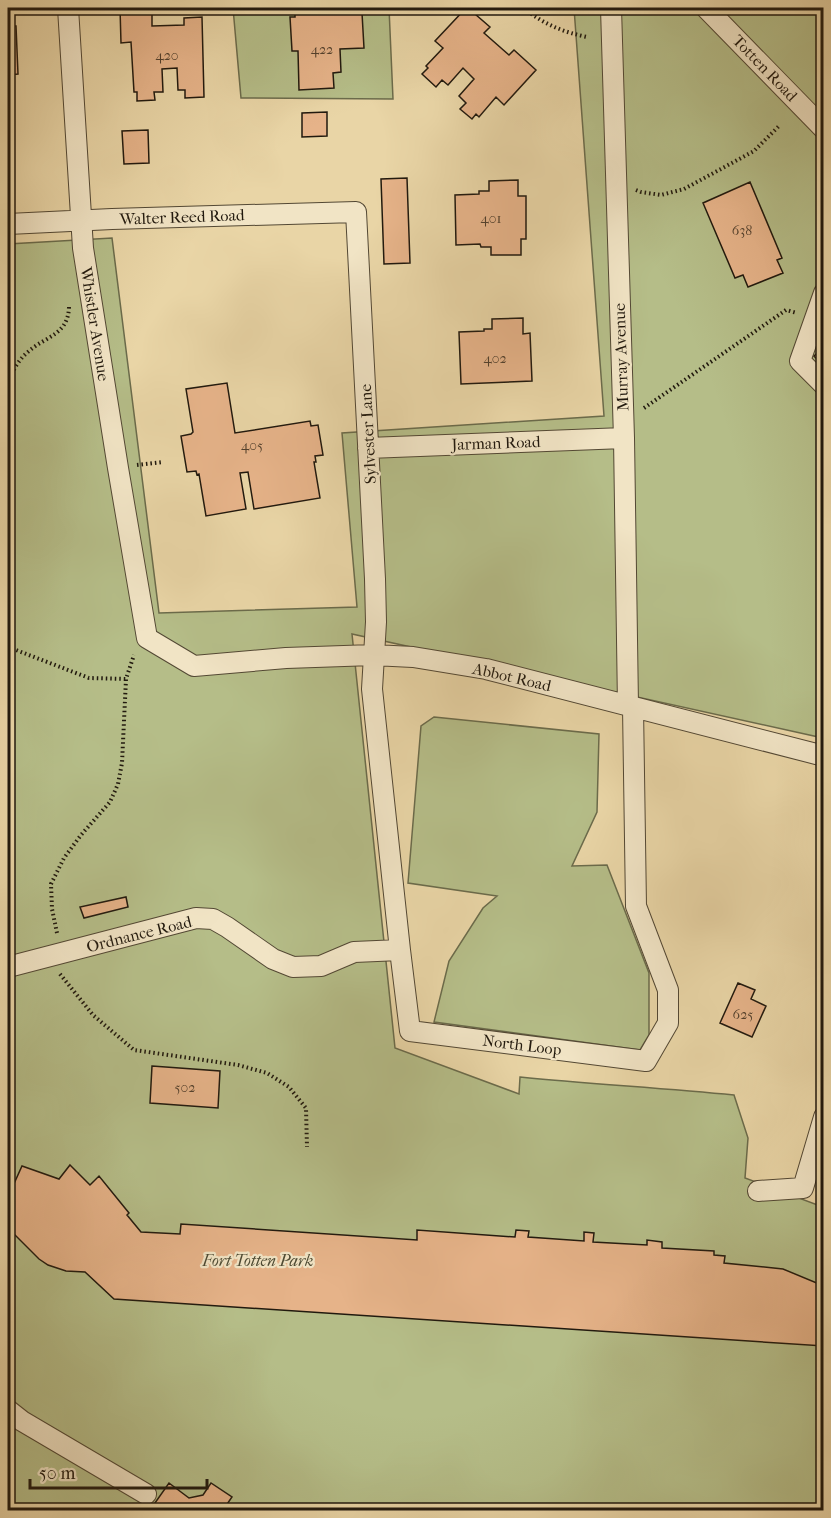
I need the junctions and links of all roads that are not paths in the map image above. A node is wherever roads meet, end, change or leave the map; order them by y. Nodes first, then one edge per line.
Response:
1 (68, 8) edge
2 (611, 8) edge
3 (706, 8) edge
4 (824, 129) edge
5 (356, 212) joint
6 (81, 221) junction
7 (8, 224) edge
8 (824, 293) edge
9 (824, 385) edge
10 (624, 438) junction
11 (368, 448) junction
12 (373, 655) junction
13 (194, 666) joint
14 (631, 706) junction
15 (824, 756) edge
16 (400, 950) junction
17 (8, 967) edge
18 (824, 1117) edge
19 (758, 1191) dead end
20 (8, 1410) edge
21 (146, 1494) dead end

1 - 6 street, Whistler Avenue
2 - 10 street, Murray Avenue
3 - 4 street, Totten Road
5 - 6 street, Walter Reed Road
5 - 11 street, Sylvester Lane
6 - 7 street, Walter Reed Road
6 - 13 street, Whistler Avenue
8 - 9 street
10 - 11 street, Jarman Road
10 - 14 street, Murray Avenue
11 - 12 street, Sylvester Lane
12 - 13 street, Abbot Road
12 - 14 street, Abbot Road
12 - 16 street, North Loop
14 - 15 street, Abbot Road
14 - 16 street, North Loop
16 - 17 street, Ordnance Road
18 - 19 street
20 - 21 street

